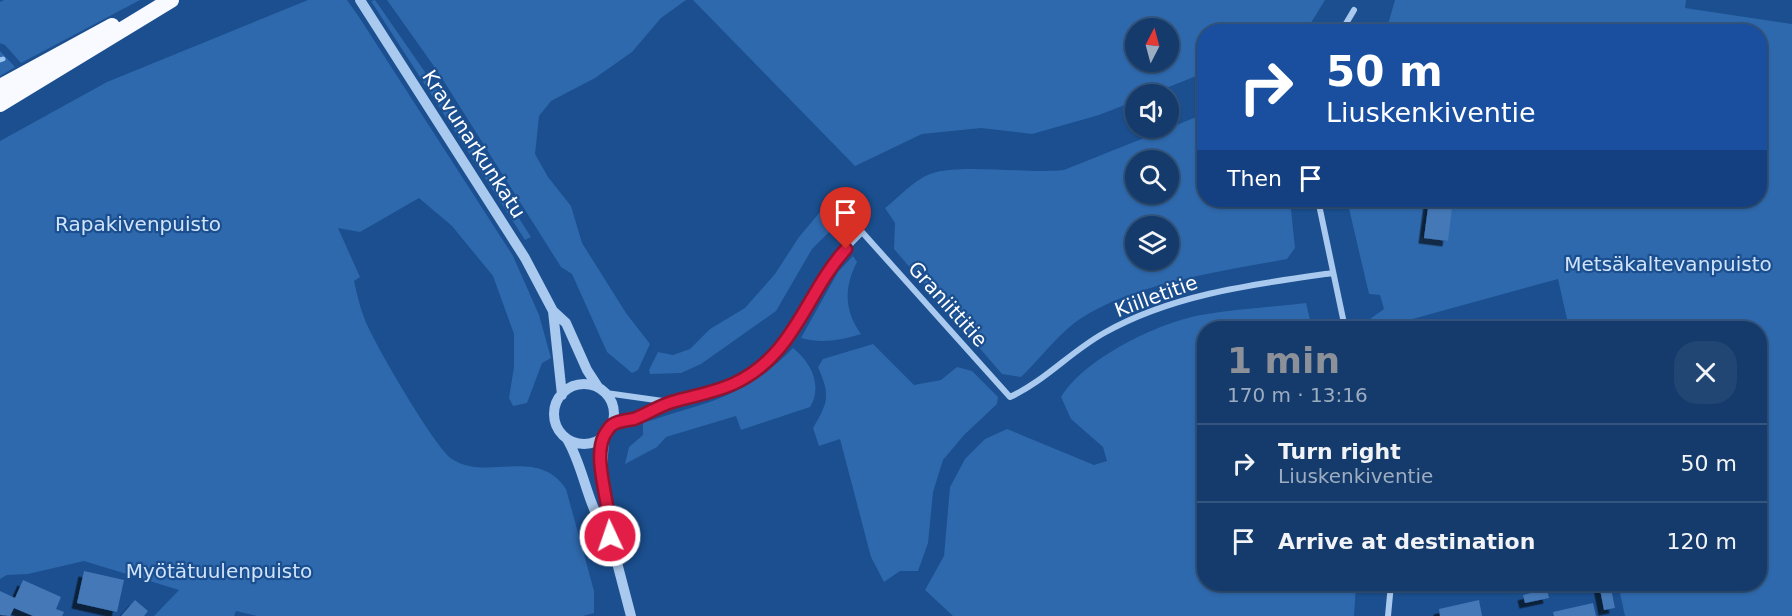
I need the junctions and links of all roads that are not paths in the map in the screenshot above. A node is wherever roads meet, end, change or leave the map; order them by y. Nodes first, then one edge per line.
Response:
1 (164, 0) edge
2 (171, 0) edge
3 (360, 0) edge
4 (1354, 10) dead end
5 (1346, 24) edge
6 (0, 87) edge
7 (0, 104) edge
8 (1319, 207) edge
9 (1333, 273) junction
10 (553, 311) junction
11 (1343, 321) edge
12 (602, 390) junction
13 (562, 394) junction
14 (1010, 397) joint
15 (670, 402) junction
16 (612, 424) junction
17 (604, 436) junction
18 (566, 437) junction
19 (610, 536) junction
20 (1390, 591) edge
21 (631, 616) edge
22 (1388, 616) edge

1 - 6 highway
2 - 7 highway
3 - 10 street, Kravunarkunkatu
4 - 5 street
8 - 9 street
9 - 11 street
9 - 14 street, Kiilletitie
10 - 12 street, Kravunarkunkatu
10 - 13 street, Kravunarkunkatu
12 - 13 street
12 - 15 street
12 - 16 street
13 - 18 street
14 - 15 street, Graniittitie
15 - 16 street
16 - 17 street
17 - 18 street
17 - 19 street
18 - 19 street
19 - 21 street
20 - 22 street

